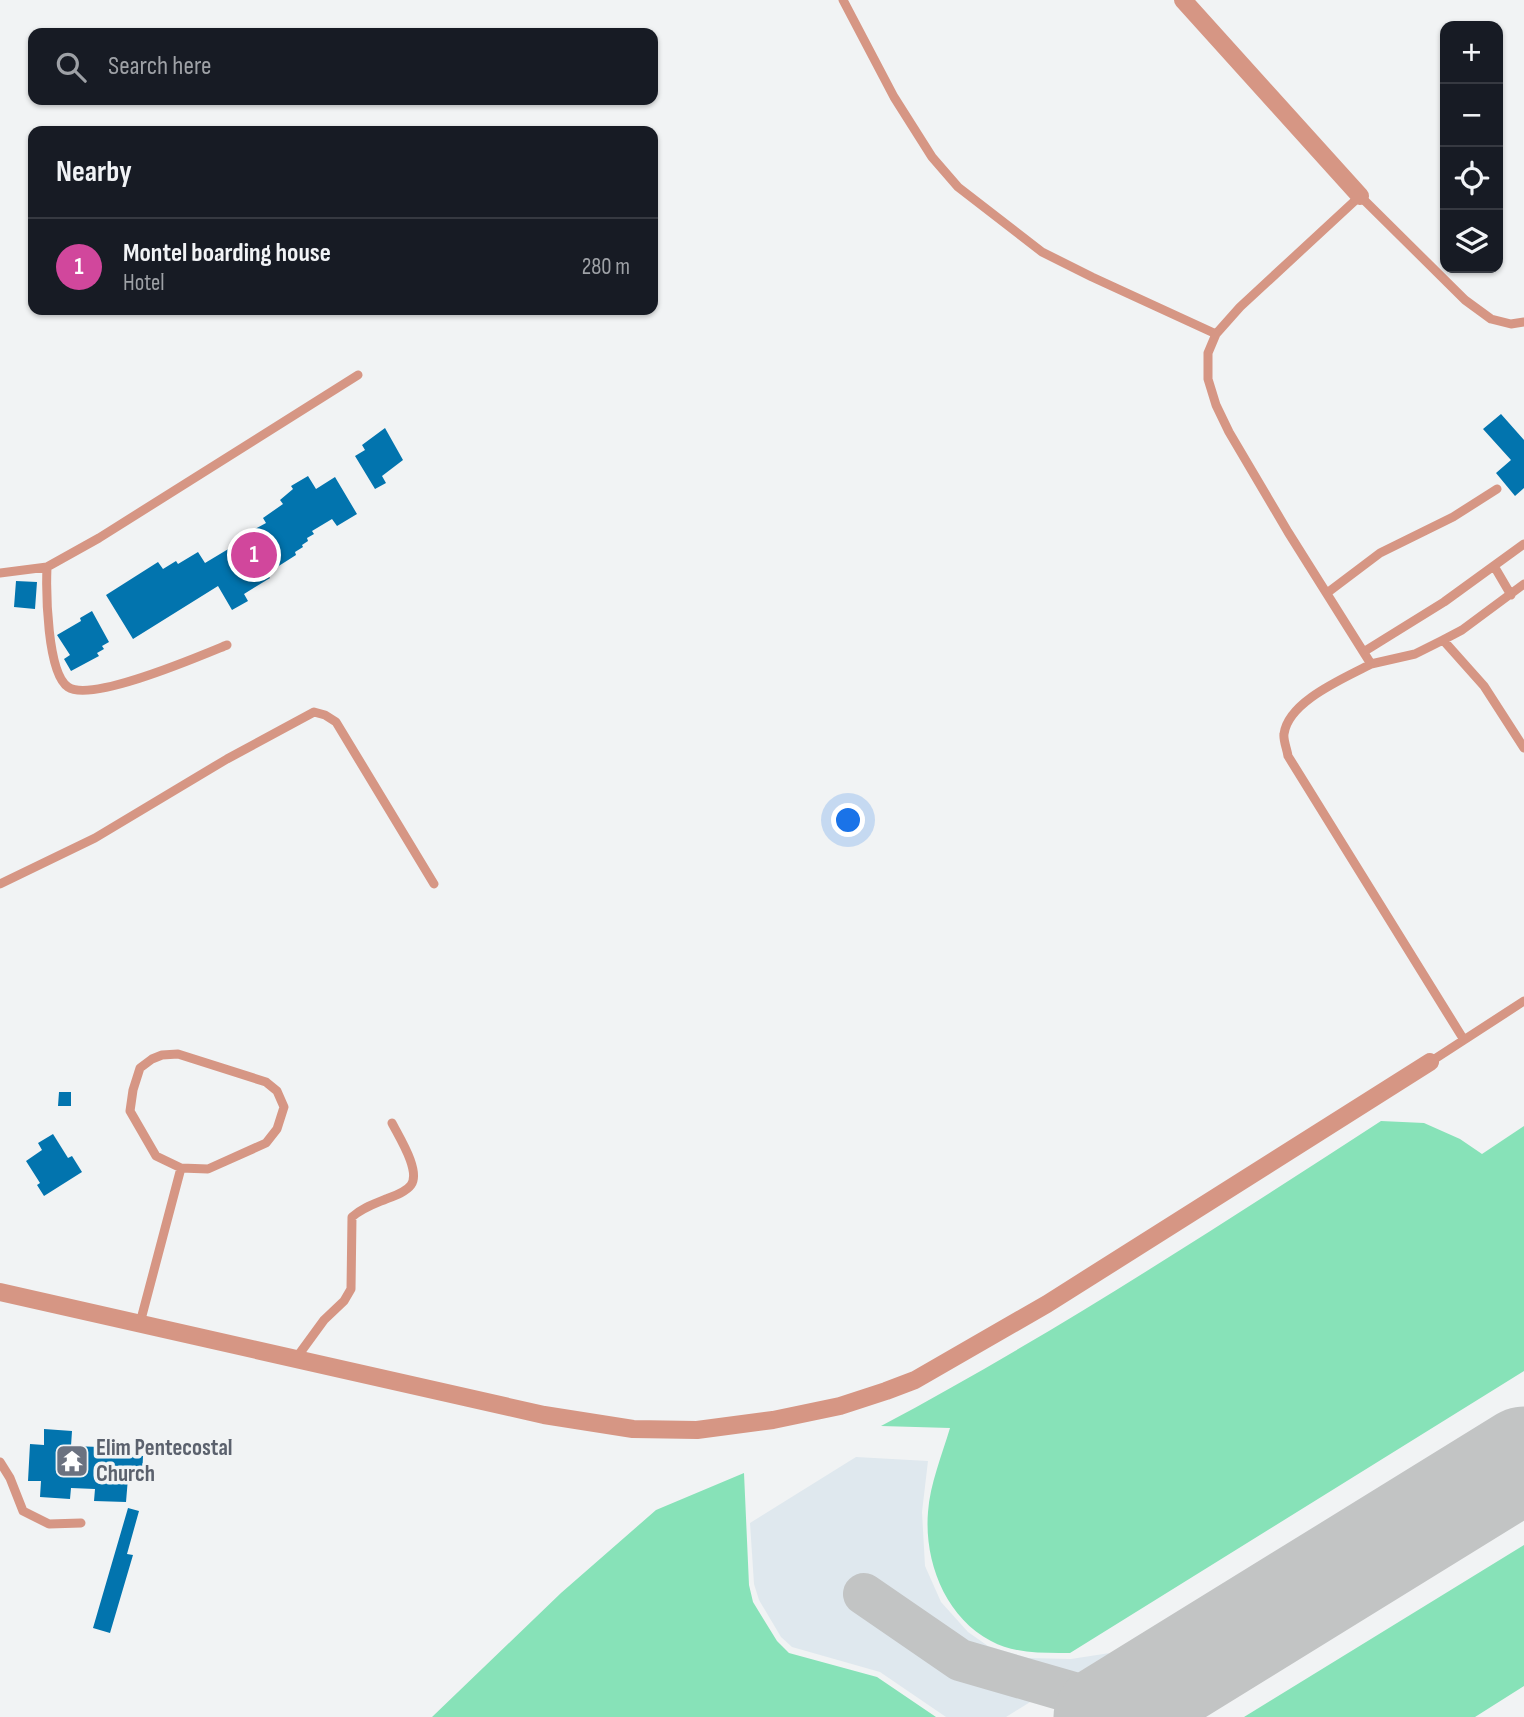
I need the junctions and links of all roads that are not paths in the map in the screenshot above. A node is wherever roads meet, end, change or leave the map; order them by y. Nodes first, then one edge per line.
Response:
1 (843, 0) edge
2 (1184, 0) edge
3 (1360, 196) junction
4 (1524, 322) edge
5 (1216, 334) junction
6 (358, 375) dead end
7 (1497, 489) dead end
8 (1524, 544) edge
9 (1494, 566) junction
10 (47, 567) junction
11 (0, 573) edge
12 (1524, 584) edge
13 (1327, 593) junction
14 (1511, 595) junction
15 (1443, 640) junction
16 (227, 645) dead end
17 (1365, 651) junction
18 (1371, 664) junction
19 (1524, 748) edge
20 (0, 884) edge
21 (433, 884) dead end
22 (1524, 1001) edge
23 (1464, 1040) junction
24 (1430, 1062) joint
25 (392, 1123) dead end
26 (181, 1168) junction
27 (0, 1292) edge
28 (140, 1323) junction
29 (297, 1357) junction
30 (0, 1462) edge
31 (81, 1523) dead end

1 - 5 lane
2 - 3 street
3 - 4 lane
3 - 5 lane
5 - 13 lane
6 - 10 lane
7 - 13 lane
8 - 9 lane
9 - 14 lane
9 - 17 lane
10 - 11 lane
10 - 16 lane
12 - 14 lane
13 - 17 lane
14 - 15 lane
15 - 18 lane
15 - 19 lane
17 - 18 lane
18 - 23 lane
20 - 21 lane
22 - 23 lane
23 - 24 lane
24 - 29 street
25 - 29 lane
26 - 26 lane
26 - 28 lane
27 - 28 street
28 - 29 street
30 - 31 lane

